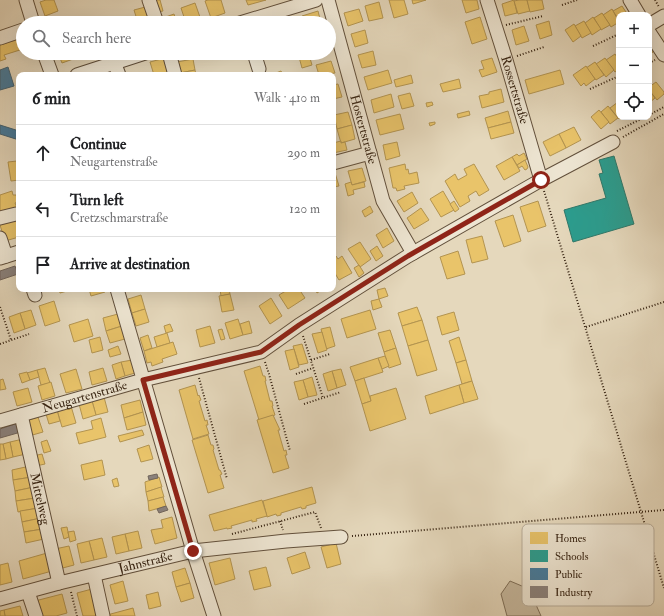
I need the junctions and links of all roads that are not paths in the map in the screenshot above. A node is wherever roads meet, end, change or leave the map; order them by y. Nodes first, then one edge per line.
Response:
1 (26, 0) edge
2 (149, 0) edge
3 (316, 0) edge
4 (328, 0) edge
5 (487, 0) edge
6 (630, 0) edge
7 (637, 12) edge
8 (31, 16) edge
9 (154, 16) edge
10 (264, 16) edge
11 (332, 16) edge
12 (664, 16) edge
13 (652, 23) edge
14 (336, 29) edge
15 (16, 32) edge
16 (652, 37) edge
17 (0, 38) edge
18 (664, 55) edge
19 (47, 60) edge
20 (121, 60) edge
21 (171, 60) edge
22 (256, 60) edge
23 (114, 62) junction
24 (259, 69) dead end
25 (51, 72) edge
26 (86, 72) edge
27 (118, 72) edge
28 (174, 72) edge
29 (610, 144) road end
30 (370, 153) junction
31 (336, 162) edge
32 (541, 180) junction
33 (16, 214) dead end
34 (0, 218) edge
35 (0, 238) edge
36 (16, 253) edge
37 (413, 253) junction
38 (3, 257) edge
39 (118, 292) edge
40 (143, 380) junction
41 (21, 415) junction
42 (0, 420) edge
43 (341, 537) road end
44 (193, 551) junction
45 (94, 575) junction
46 (64, 582) junction
47 (28, 592) junction
48 (0, 599) edge
49 (36, 616) edge
50 (103, 616) edge
51 (214, 616) edge

1 - 8 street
2 - 9 street
3 - 10 street
4 - 11 street, Hostertstraße
5 - 32 street, Rossertstraße
6 - 7 street
12 - 13 street
14 - 30 street, Hostertstraße
15 - 17 street
16 - 18 street
19 - 25 street
20 - 23 street
21 - 28 street
22 - 24 street
23 - 26 street
23 - 27 street
29 - 32 street, Neugartenstraße
30 - 31 street
30 - 37 street, Hostertstraße
32 - 37 street, Neugartenstraße
33 - 34 street
35 - 38 street
36 - 38 street
37 - 40 street, Neugartenstraße
39 - 40 street
40 - 41 street, Neugartenstraße
40 - 44 street
41 - 42 street, Neugartenstraße
41 - 46 street, Mittelweg
43 - 44 street, Jahnstraße
44 - 45 street, Jahnstraße
44 - 51 street
45 - 46 street, Jahnstraße
45 - 50 street
46 - 47 street, Jahnstraße
47 - 48 street, Jahnstraße
47 - 49 street

